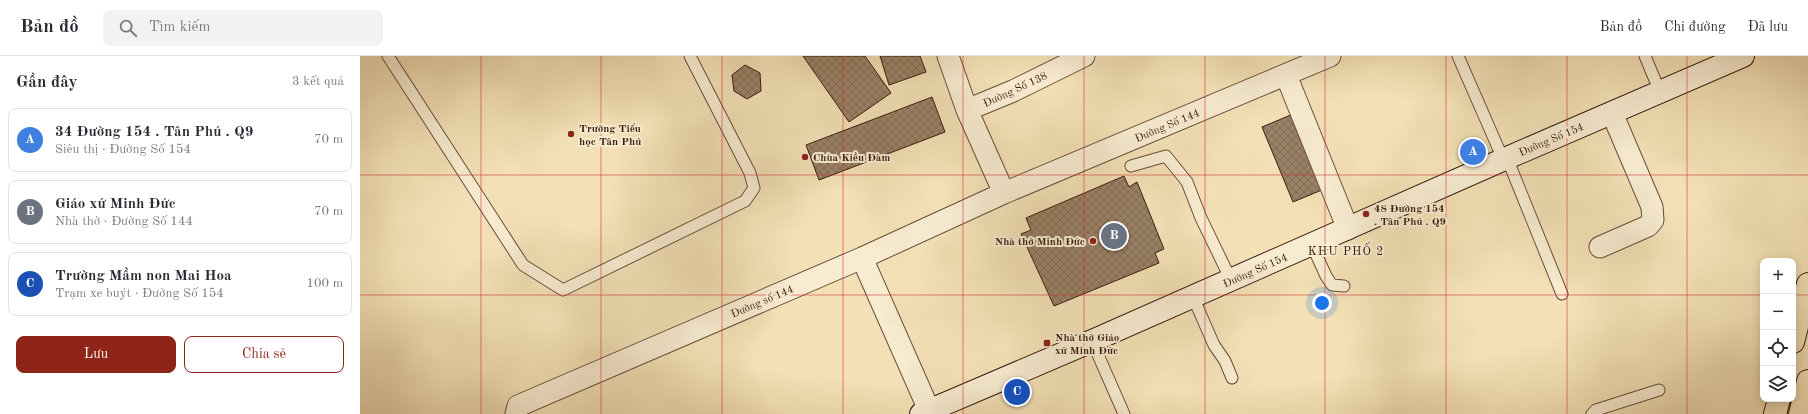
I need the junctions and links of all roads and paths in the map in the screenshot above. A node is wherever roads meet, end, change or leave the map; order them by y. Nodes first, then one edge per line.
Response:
1 (388, 56) edge
2 (690, 56) edge
3 (948, 56) edge
4 (1084, 56) edge
5 (1330, 56) edge
6 (1458, 56) edge
7 (1645, 56) edge
8 (1743, 56) edge
9 (1286, 75) junction
10 (1660, 92) junction
11 (967, 110) junction
12 (1612, 113) junction
13 (1505, 158) junction
14 (1131, 166) dead end
15 (1004, 193) junction
16 (1348, 229) junction
17 (1312, 245) junction
18 (1600, 247) dead end
19 (862, 258) junction
20 (1231, 280) junction
21 (1808, 284) edge
22 (1344, 286) dead end
23 (1562, 294) dead end
24 (1193, 297) junction
25 (1796, 330) edge
26 (1092, 341) junction
27 (1232, 378) dead end
28 (1808, 381) edge
29 (1659, 390) dead end
30 (1778, 402) edge
31 (517, 410) edge
32 (925, 412) edge
33 (1124, 414) edge
34 (1592, 414) edge
35 (1775, 414) edge
36 (1800, 414) edge

1 - 2 lane
3 - 11 street
4 - 11 street, Đường Số 138
5 - 9 street, Đường Số 144
6 - 13 lane
7 - 10 lane
8 - 10 street, Đường Số 154
9 - 15 street, Đường Số 144
9 - 16 street
10 - 12 street, Đường Số 154
11 - 15 street
12 - 13 street, Đường Số 154
12 - 18 street
13 - 16 street, Đường Số 154
13 - 23 lane
14 - 20 lane
15 - 19 street, Đường số 144
16 - 17 street, Đường Số 154
17 - 20 street, Đường Số 154
17 - 22 lane
19 - 31 street, Đường số 144
19 - 32 street
20 - 24 street, Đường Số 154
21 - 25 highway
24 - 26 street, Đường Số 154
24 - 27 lane
26 - 32 street, Đường Số 154
26 - 33 lane
28 - 36 highway
29 - 34 lane
30 - 35 highway

